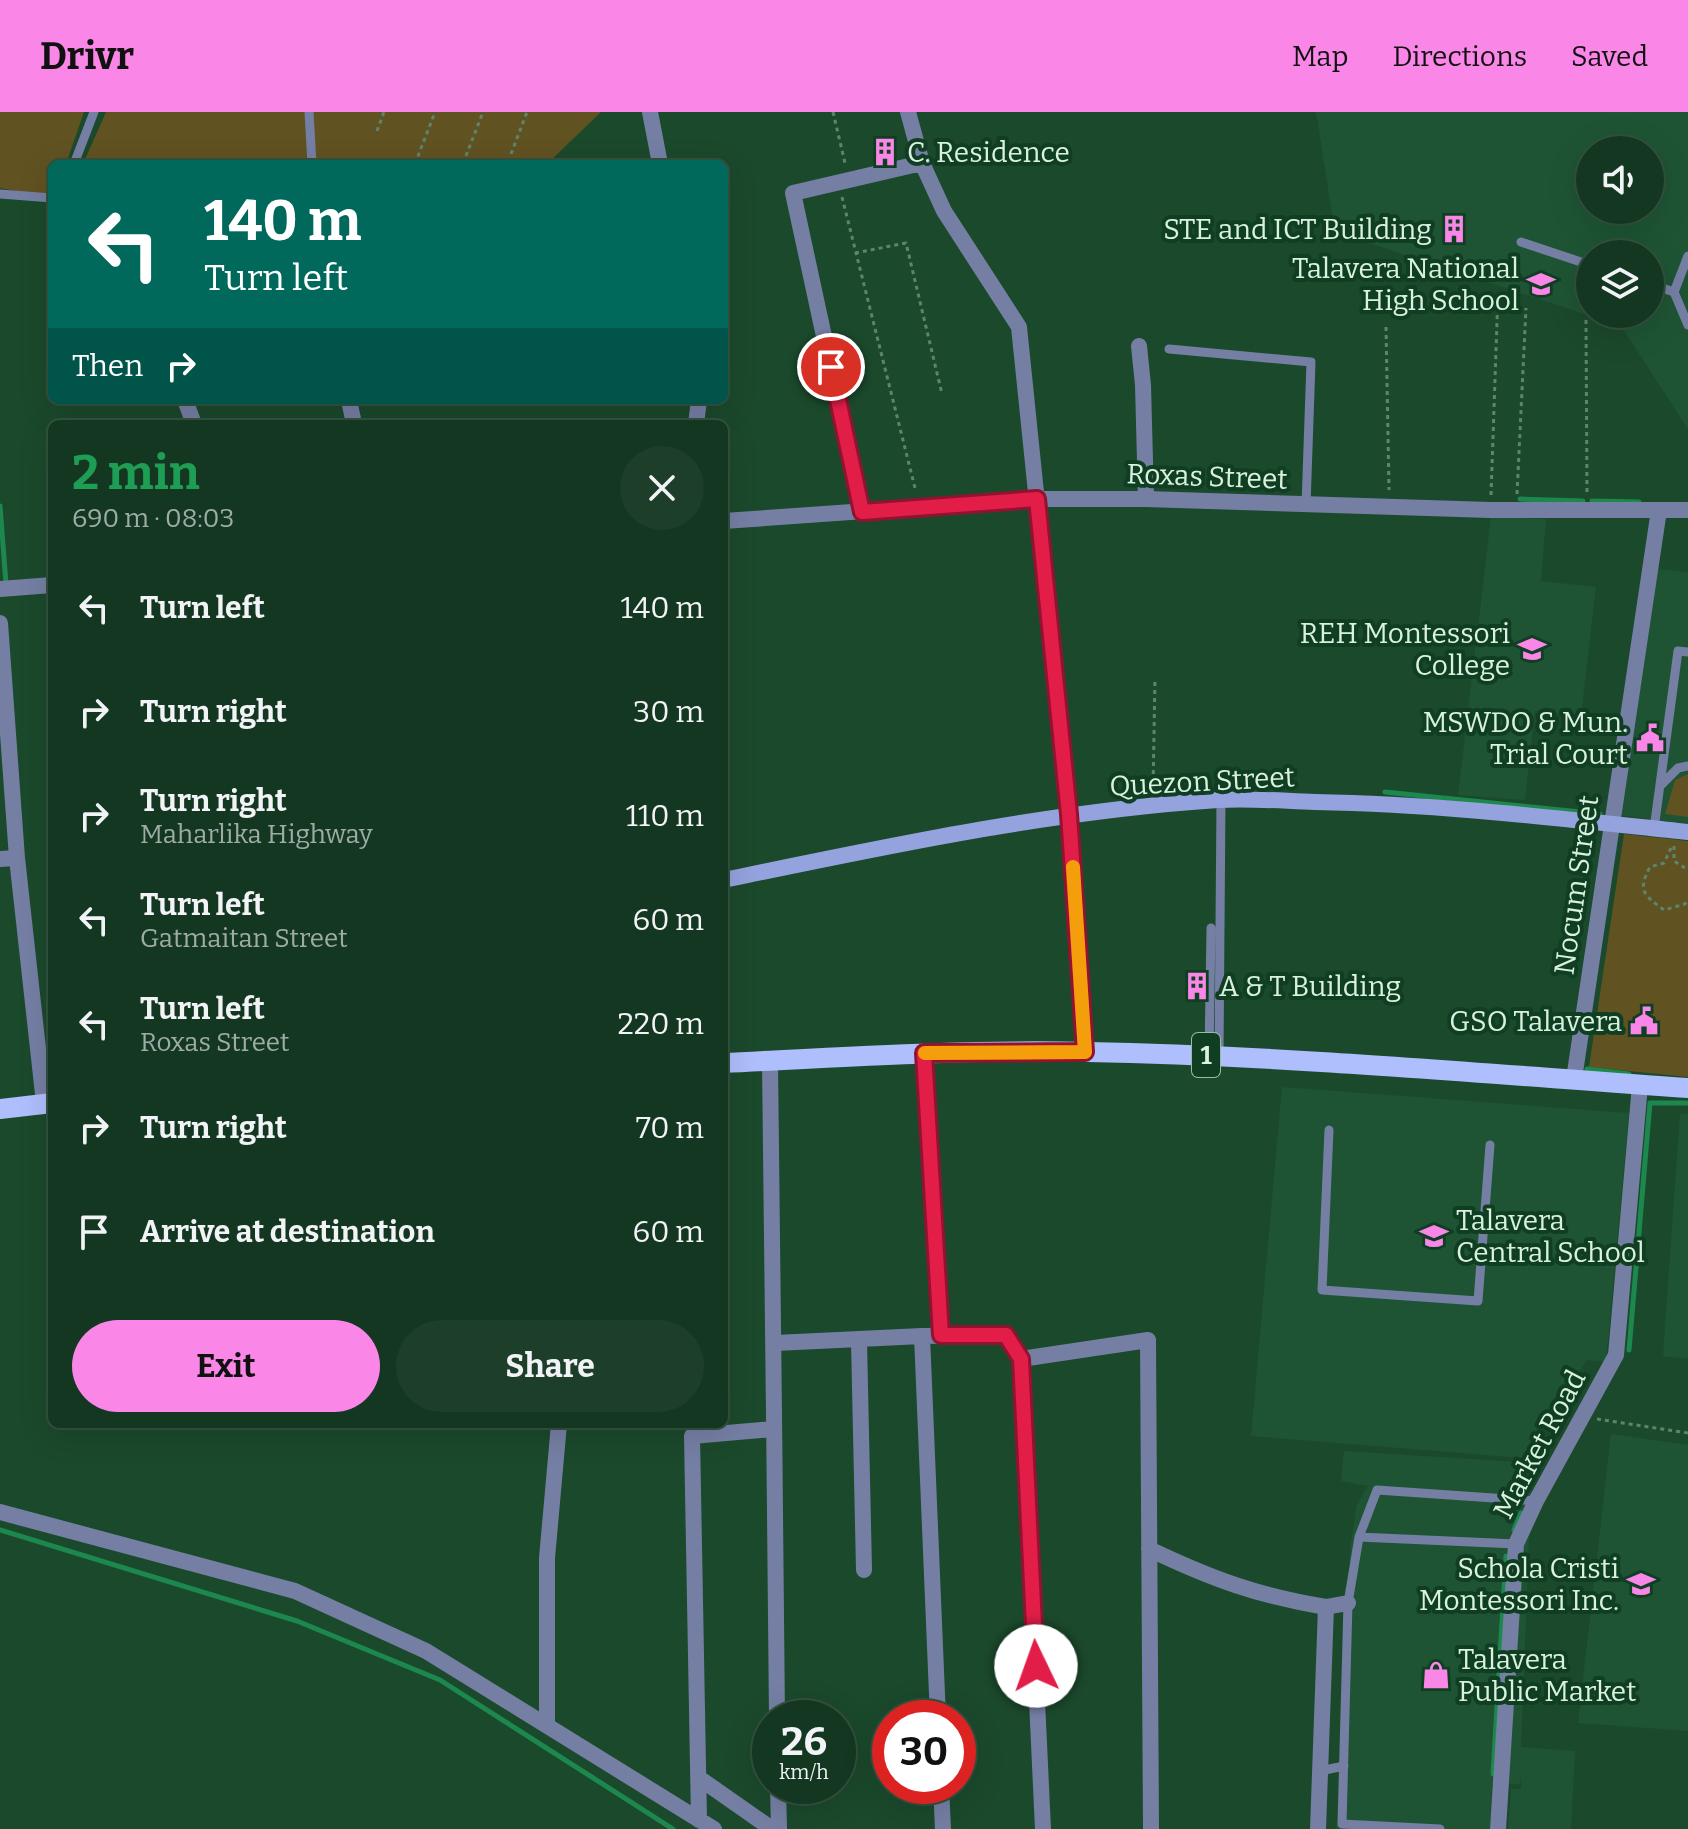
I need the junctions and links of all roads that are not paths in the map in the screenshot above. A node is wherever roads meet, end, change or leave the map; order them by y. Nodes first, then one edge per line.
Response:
1 (94, 112) edge
2 (309, 112) edge
3 (650, 112) edge
4 (908, 112) edge
5 (76, 160) edge
6 (312, 160) edge
7 (659, 160) edge
8 (922, 163) junction
9 (0, 194) edge
10 (48, 198) edge
11 (1521, 242) dead end
12 (1688, 256) edge
13 (1576, 260) edge
14 (1664, 289) edge
15 (1674, 292) junction
16 (1688, 325) edge
17 (1139, 346) dead end
18 (1169, 349) dead end
19 (1037, 499) junction
20 (1146, 499) junction
21 (1306, 505) junction
22 (1659, 510) junction
23 (1688, 510) edge
24 (862, 512) junction
25 (728, 521) edge
26 (48, 585) edge
27 (0, 589) edge
28 (0, 623) edge
29 (1688, 652) edge
30 (1688, 766) edge
31 (1660, 786) junction
32 (1221, 800) junction
33 (1069, 814) junction
34 (1610, 824) junction
35 (1654, 829) junction
36 (1688, 832) edge
37 (8, 859) edge
38 (728, 879) edge
39 (1211, 928) dead end
40 (1085, 1052) junction
41 (924, 1053) junction
42 (1214, 1055) junction
43 (770, 1061) junction
44 (728, 1063) edge
45 (1574, 1079) junction
46 (1640, 1085) junction
47 (1688, 1088) edge
48 (48, 1095) edge
49 (48, 1101) edge
50 (0, 1109) edge
51 (1329, 1130) dead end
52 (1490, 1145) dead end
53 (941, 1335) junction
54 (922, 1336) junction
55 (859, 1341) junction
56 (775, 1343) junction
57 (1021, 1359) junction
58 (559, 1428) edge
59 (773, 1429) junction
60 (1536, 1501) junction
61 (0, 1512) edge
62 (1359, 1537) junction
63 (1516, 1544) junction
64 (1149, 1549) junction
65 (864, 1570) dead end
66 (1348, 1603) junction
67 (1326, 1607) junction
68 (777, 1700) edge
69 (937, 1700) edge
70 (547, 1725) junction
71 (1344, 1766) junction
72 (1320, 1771) junction
73 (699, 1778) junction
74 (778, 1804) edge
75 (942, 1804) edge
76 (707, 1825) edge
77 (772, 1829) edge
78 (779, 1829) edge
79 (943, 1829) edge
80 (1043, 1829) edge
81 (1151, 1829) edge
82 (1318, 1829) edge
83 (1440, 1829) edge
84 (1498, 1829) edge

1 - 5 lane
2 - 6 lane
3 - 7 street
4 - 8 street
8 - 19 street
8 - 24 street
9 - 10 lane
11 - 13 lane
12 - 15 lane
14 - 15 lane
15 - 16 lane
17 - 20 street
18 - 21 lane
19 - 20 street, Roxas Street
19 - 24 street, Roxas Street
19 - 33 street
20 - 21 street, Roxas Street
21 - 22 street, Roxas Street
22 - 23 street, Roxas Street
22 - 34 street, Nocum Street
24 - 25 street, Roxas Street
26 - 27 street
28 - 37 street
29 - 31 lane
30 - 31 lane
31 - 35 lane
32 - 33 street, Quezon Street
32 - 34 street, Quezon Street
32 - 42 lane
33 - 38 street, Quezon Street
33 - 40 street
34 - 35 street, Quezon Street
34 - 45 street, Nocum Street
35 - 36 street, Quezon Street
37 - 48 street
39 - 42 lane
40 - 41 main road, 1
40 - 42 main road, 1
41 - 43 main road, 1
41 - 53 lane
42 - 45 main road, 1
43 - 44 main road, 1
43 - 56 street
45 - 46 main road, 1
46 - 47 main road, 1
46 - 60 street, Market Road
49 - 50 main road
51 - 52 lane
53 - 54 street
53 - 57 street
54 - 55 street
54 - 69 street
55 - 56 street
55 - 65 street
56 - 59 street
57 - 64 street
57 - 80 street
58 - 70 street
59 - 68 street
59 - 73 street
60 - 62 lane
60 - 63 street, Market Road
61 - 70 street
62 - 63 lane
62 - 66 lane
63 - 84 street, Market Road
64 - 67 street
64 - 81 street
66 - 67 street
66 - 71 lane
67 - 72 street
70 - 76 street
71 - 72 lane
71 - 83 lane
72 - 82 street
73 - 76 street
73 - 77 street
74 - 78 street
75 - 79 street

